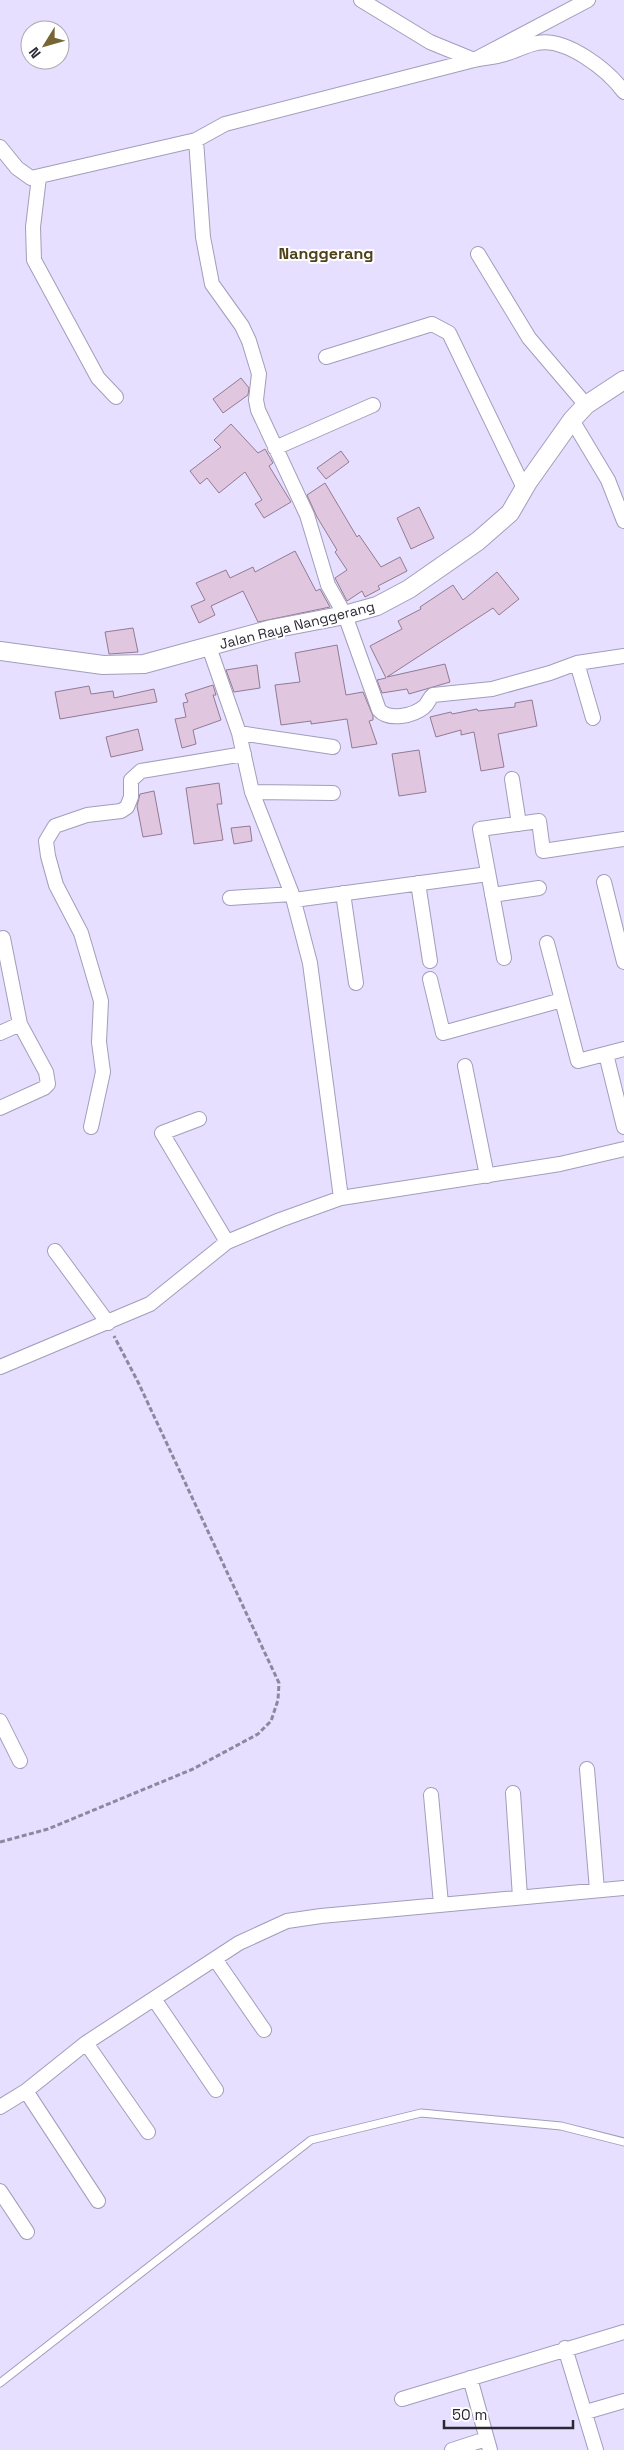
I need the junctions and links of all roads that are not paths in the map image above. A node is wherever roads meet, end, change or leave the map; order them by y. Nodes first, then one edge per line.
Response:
1 (361, 0) edge
2 (588, 0) edge
3 (474, 60) junction
4 (624, 92) edge
5 (196, 140) junction
6 (0, 147) edge
7 (39, 177) junction
8 (478, 254) dead end
9 (326, 357) dead end
10 (624, 380) edge
11 (116, 397) dead end
12 (373, 405) dead end
13 (586, 405) junction
14 (572, 420) junction
15 (275, 448) junction
16 (524, 488) junction
17 (624, 522) edge
18 (345, 615) junction
19 (209, 647) junction
20 (0, 651) edge
21 (624, 656) edge
22 (577, 663) junction
23 (593, 718) dead end
24 (239, 733) junction
25 (333, 747) dead end
26 (244, 754) junction
27 (512, 780) dead end
28 (252, 792) junction
29 (333, 793) dead end
30 (519, 824) junction
31 (624, 839) edge
32 (488, 874) junction
33 (604, 882) dead end
34 (418, 883) junction
35 (538, 888) dead end
36 (343, 893) junction
37 (492, 895) junction
38 (293, 897) junction
39 (230, 898) dead end
40 (3, 938) dead end
41 (547, 943) dead end
42 (504, 958) dead end
43 (430, 961) dead end
44 (624, 962) edge
45 (430, 979) dead end
46 (356, 983) dead end
47 (562, 1000) junction
48 (20, 1024) junction
49 (0, 1033) edge
50 (624, 1049) edge
51 (606, 1054) junction
52 (465, 1066) dead end
53 (0, 1108) edge
54 (199, 1119) dead end
55 (624, 1124) edge
56 (91, 1127) dead end
57 (624, 1149) edge
58 (487, 1176) junction
59 (341, 1198) junction
60 (227, 1242) junction
61 (55, 1251) dead end
62 (108, 1323) junction
63 (0, 1367) edge
64 (0, 1720) edge
65 (20, 1761) dead end
66 (587, 1769) dead end
67 (513, 1793) dead end
68 (431, 1795) dead end
69 (624, 1888) edge
70 (597, 1890) junction
71 (520, 1897) junction
72 (441, 1904) junction
73 (215, 1959) junction
74 (154, 1999) junction
75 (264, 2030) dead end
76 (86, 2043) junction
77 (216, 2090) dead end
78 (26, 2091) junction
79 (0, 2107) edge
80 (148, 2132) dead end
81 (624, 2142) edge
82 (0, 2191) edge
83 (98, 2200) dead end
84 (27, 2232) dead end
85 (624, 2332) edge
86 (565, 2348) junction
87 (470, 2378) junction
88 (0, 2384) edge
89 (402, 2399) dead end
90 (624, 2401) edge
91 (586, 2412) junction
92 (488, 2444) edge
93 (452, 2450) edge
94 (596, 2450) edge

1 - 3 street
2 - 3 street
3 - 4 street
3 - 5 street
5 - 7 street
5 - 15 street
6 - 7 street
7 - 11 street
8 - 13 street
9 - 16 street
10 - 13 street, Jalan Raya Nanggerang
12 - 15 street
13 - 14 street, Jalan Raya Nanggerang
14 - 16 street, Jalan Raya Nanggerang
14 - 17 street
15 - 18 street
16 - 18 street, Jalan Raya Nanggerang
18 - 19 street, Jalan Raya Nanggerang
18 - 22 street
19 - 20 street, Jalan Raya Nanggerang
19 - 24 street
21 - 22 street
22 - 23 street
24 - 25 street
24 - 26 street
26 - 28 street
26 - 56 street
27 - 30 street
28 - 29 street
28 - 38 street
30 - 31 street
30 - 32 street
32 - 34 street
32 - 37 street
33 - 44 street
34 - 36 street
34 - 43 street
35 - 37 street
36 - 38 street
36 - 46 street
37 - 42 street
38 - 39 street
38 - 59 street
40 - 48 street
41 - 47 street
45 - 47 street
47 - 51 street
48 - 49 street
48 - 53 street
50 - 51 street
51 - 55 street
52 - 58 street
54 - 60 street
57 - 58 street
58 - 59 street
59 - 60 street
60 - 62 street
61 - 62 street
62 - 63 street
64 - 65 street
66 - 70 street
67 - 71 street
68 - 72 street
69 - 70 street
70 - 71 street
71 - 72 street
72 - 73 street
73 - 74 street
73 - 75 street
74 - 76 street
74 - 77 street
76 - 78 street
76 - 80 street
78 - 79 street
78 - 83 street
81 - 88 lane
82 - 84 street
85 - 86 street
86 - 87 street
86 - 91 street
87 - 89 street
87 - 92 street
90 - 91 street
91 - 94 street
92 - 93 street

